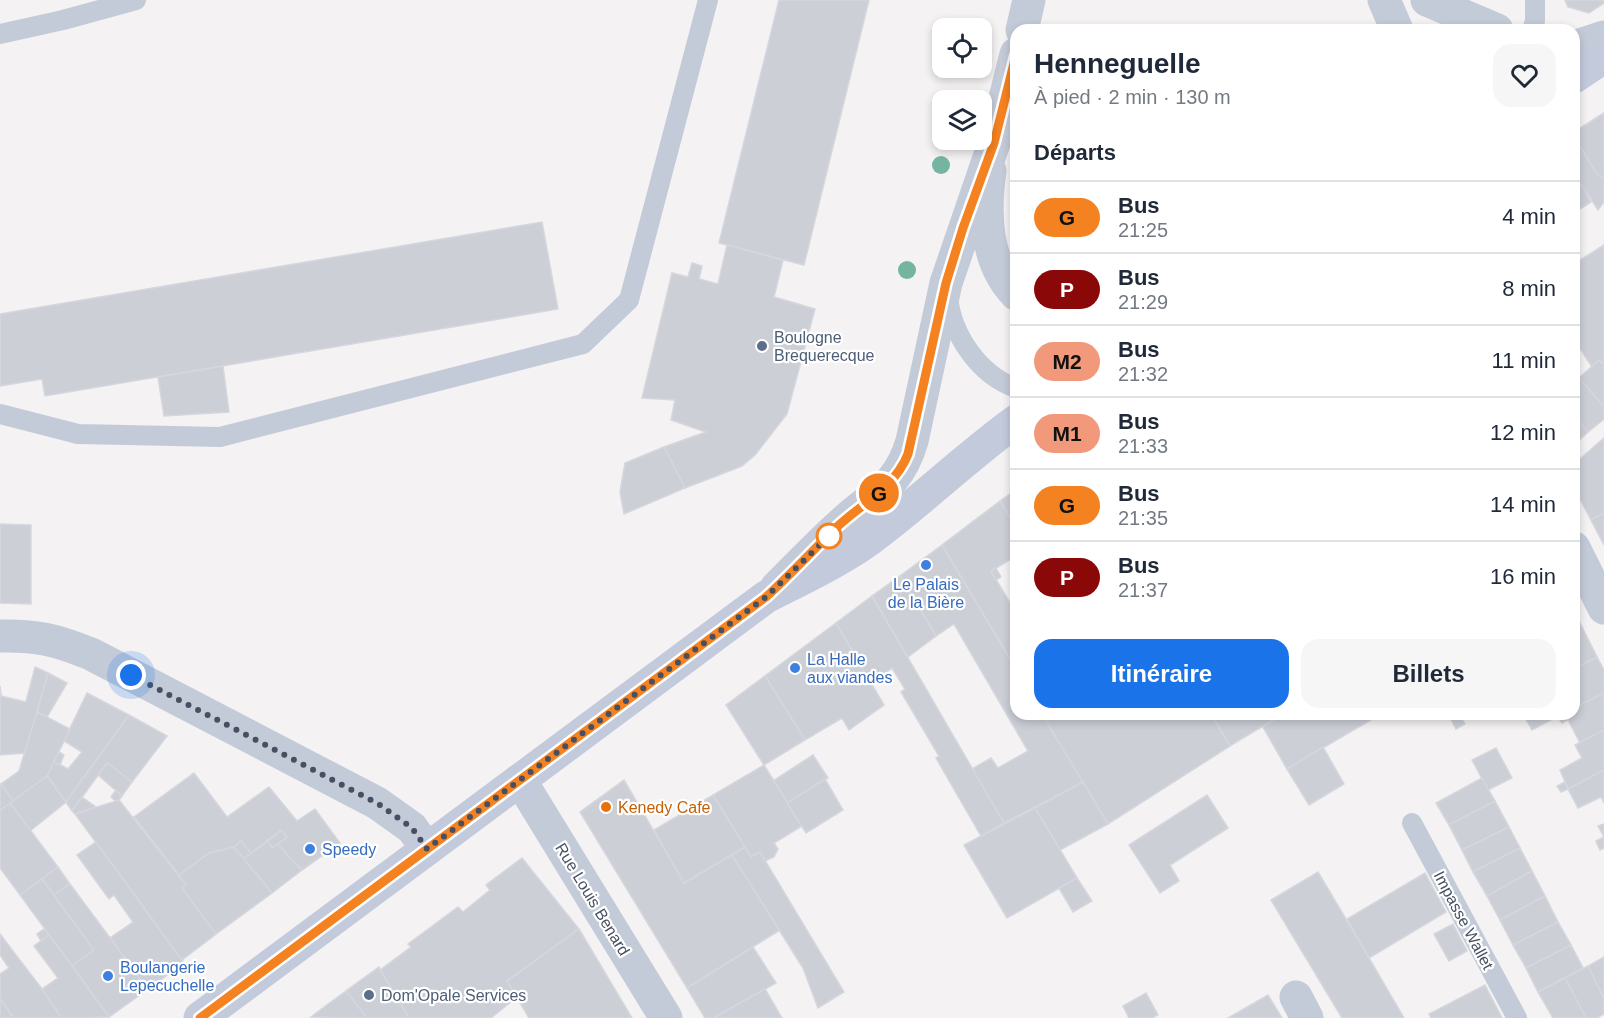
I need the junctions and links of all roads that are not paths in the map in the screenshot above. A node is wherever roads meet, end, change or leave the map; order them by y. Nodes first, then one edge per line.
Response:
1 (136, 0) edge
2 (708, 0) edge
3 (1029, 0) edge
4 (1384, 0) edge
5 (1427, 0) edge
6 (1535, 0) edge
7 (1023, 24) edge
8 (1394, 24) edge
9 (1483, 24) edge
10 (1534, 24) edge
11 (0, 34) edge
12 (1604, 37) edge
13 (1580, 45) edge
14 (1604, 57) edge
15 (1580, 73) edge
16 (1010, 78) edge
17 (994, 143) junction
18 (946, 283) junction
19 (1010, 286) edge
20 (1010, 386) edge
21 (0, 414) edge
22 (1010, 425) edge
23 (1580, 560) edge
24 (766, 597) junction
25 (1604, 608) edge
26 (0, 636) edge
27 (520, 780) junction
28 (1412, 823) dead end
29 (427, 849) junction
30 (219, 1013) edge
31 (666, 1018) edge
32 (1517, 1018) edge

1 - 11 lane
2 - 21 lane
3 - 7 street
4 - 8 street
5 - 9 street
6 - 10 lane
12 - 13 street
14 - 15 main road
16 - 17 street
17 - 18 street
17 - 19 street
18 - 20 lane
18 - 24 street
22 - 24 main road
23 - 25 street
24 - 27 main road
26 - 29 street
27 - 29 main road
27 - 31 street, Rue Louis Benard
28 - 32 lane, Impasse Wallet
29 - 30 main road

